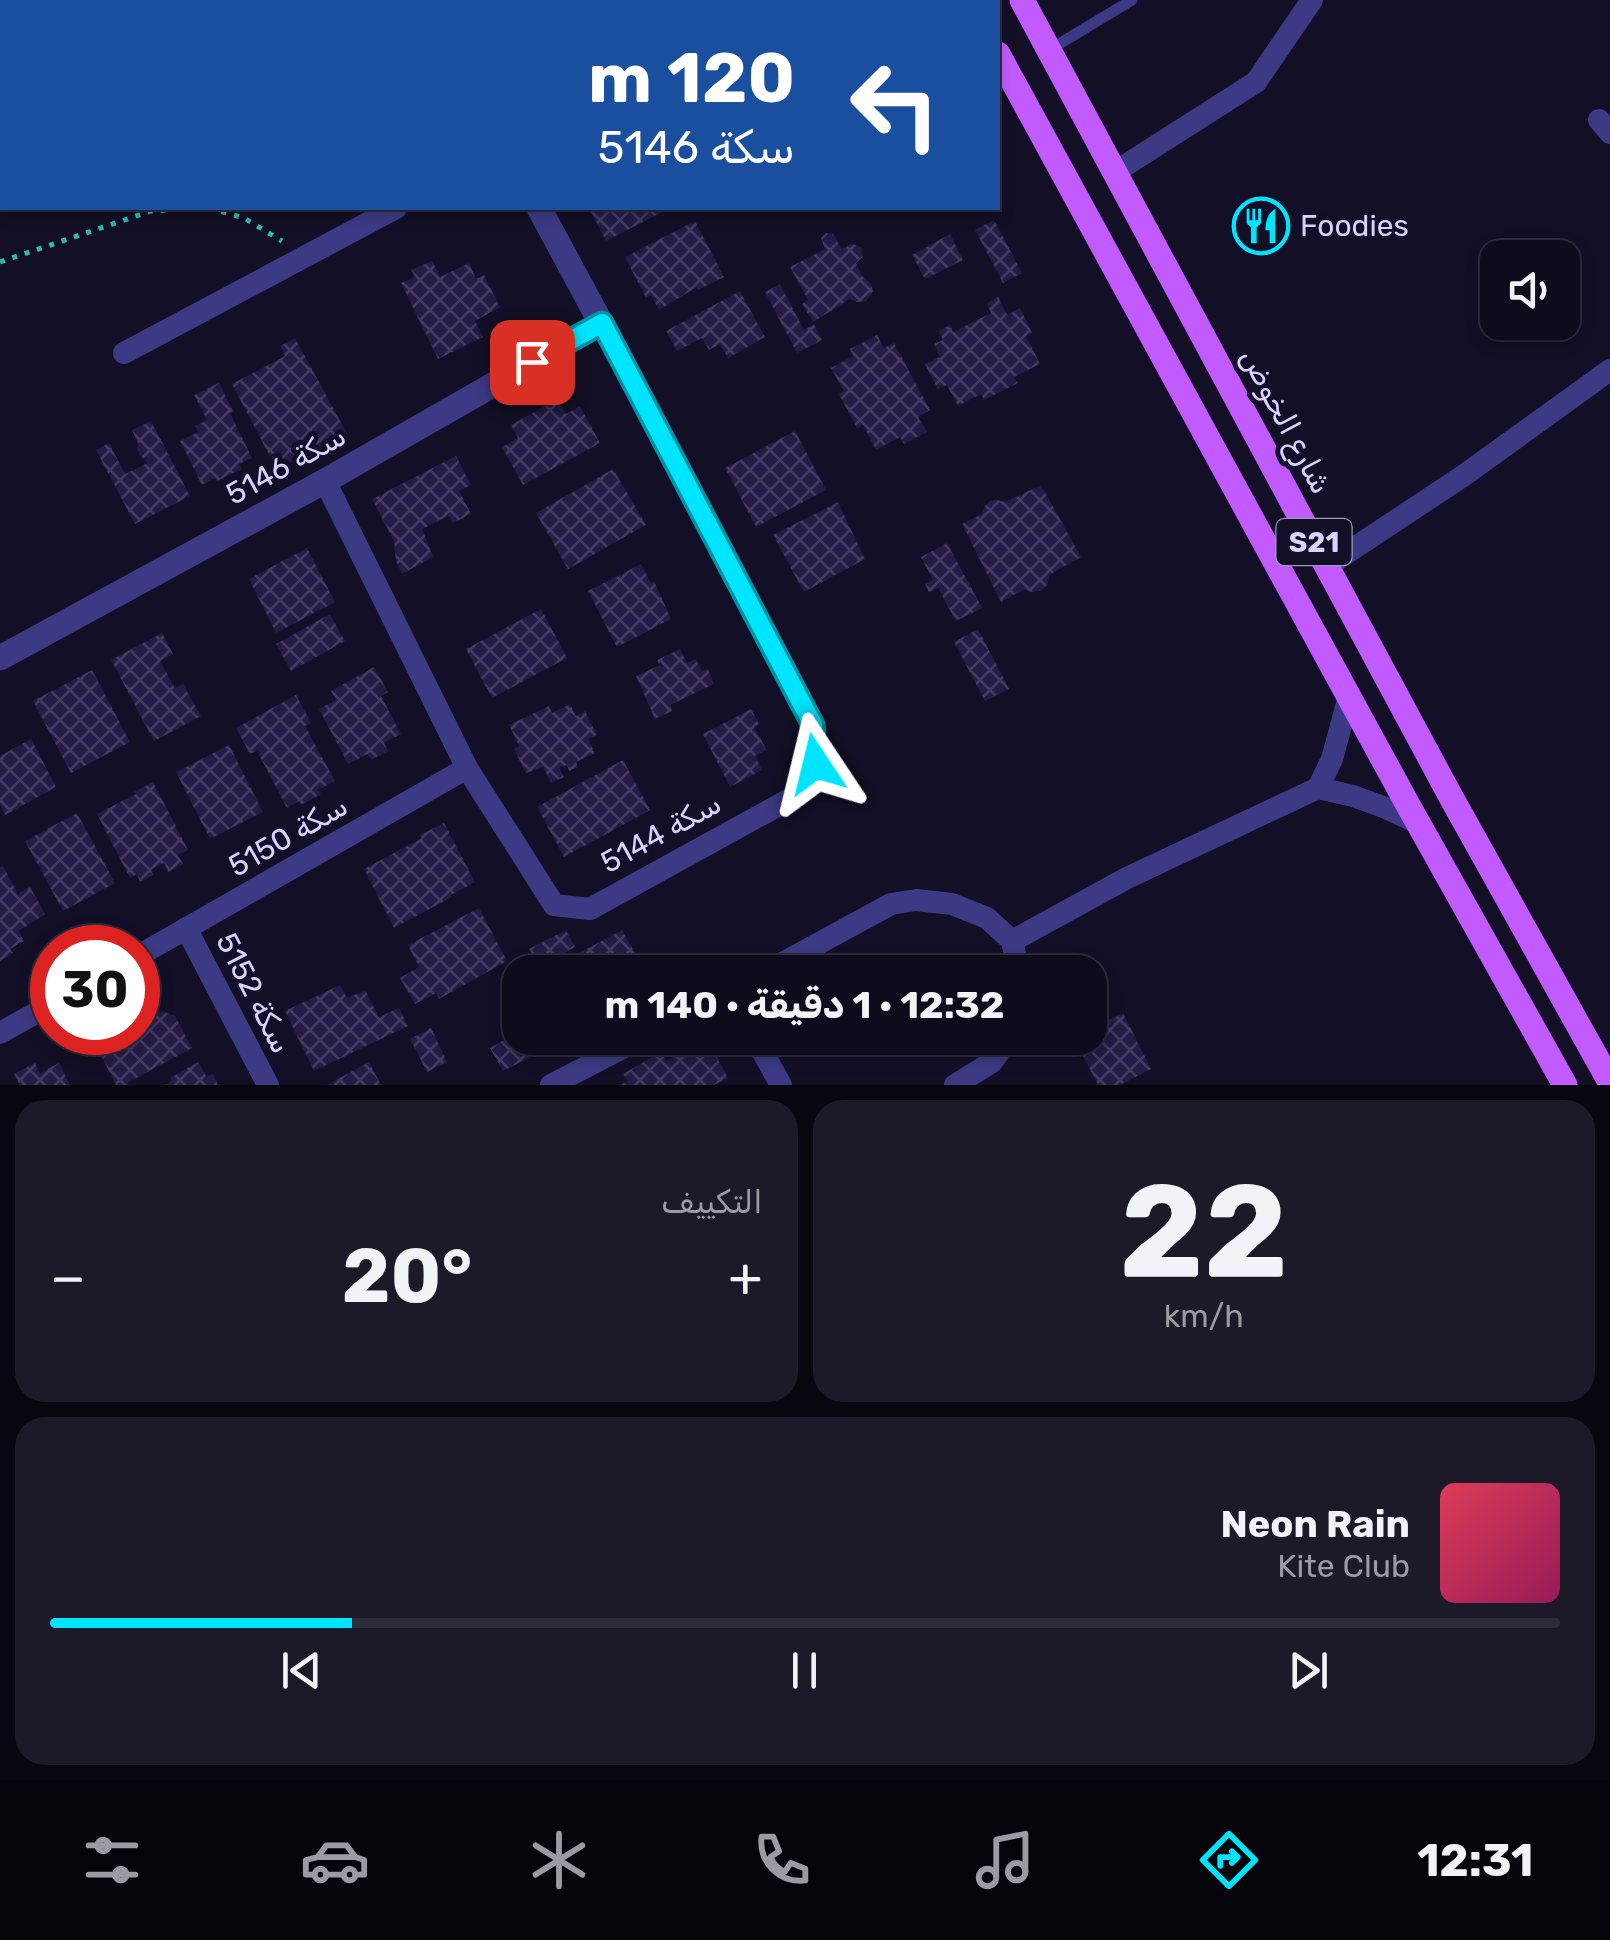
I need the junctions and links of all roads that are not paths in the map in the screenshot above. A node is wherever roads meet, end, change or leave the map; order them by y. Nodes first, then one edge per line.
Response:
1 (1022, 0) edge
2 (1132, 0) edge
3 (1312, 0) edge
4 (1050, 50) junction
5 (1000, 58) edge
6 (1115, 172) junction
7 (392, 210) edge
8 (540, 210) edge
9 (602, 323) junction
10 (124, 353) dead end
11 (1610, 370) edge
12 (325, 481) junction
13 (1327, 566) junction
14 (0, 658) edge
15 (1348, 696) junction
16 (467, 768) junction
17 (1318, 788) junction
18 (1418, 824) junction
19 (186, 928) junction
20 (1012, 941) junction
21 (160, 943) edge
22 (797, 955) edge
23 (1015, 955) edge
24 (30, 1016) edge
25 (0, 1033) edge
26 (609, 1055) edge
27 (764, 1055) edge
28 (997, 1055) edge
29 (1610, 1082) edge
30 (268, 1085) edge
31 (551, 1085) edge
32 (781, 1085) edge
33 (955, 1085) edge
34 (1565, 1085) edge

1 - 4 main road, شارع الخوض / S21
2 - 4 lane
3 - 6 street
4 - 6 main road, شارع الخوض / S21
5 - 15 main road, S21
6 - 13 main road, شارع الخوض / S21
7 - 10 street
8 - 9 street, سكة 5144
9 - 12 street, سكة 5146
9 - 16 street, سكة 5144
11 - 13 street
12 - 14 street, سكة 5146
12 - 16 street, سكة 5144
13 - 29 main road, شارع الخوض / S21
15 - 17 street
15 - 18 main road, S21
16 - 19 street, سكة 5150
17 - 18 street
17 - 20 street
18 - 34 main road, S21
19 - 21 street, سكة 5150
19 - 30 street, سكة 5152
20 - 22 street
20 - 23 street
24 - 25 street
26 - 31 street
27 - 32 street
28 - 33 street

